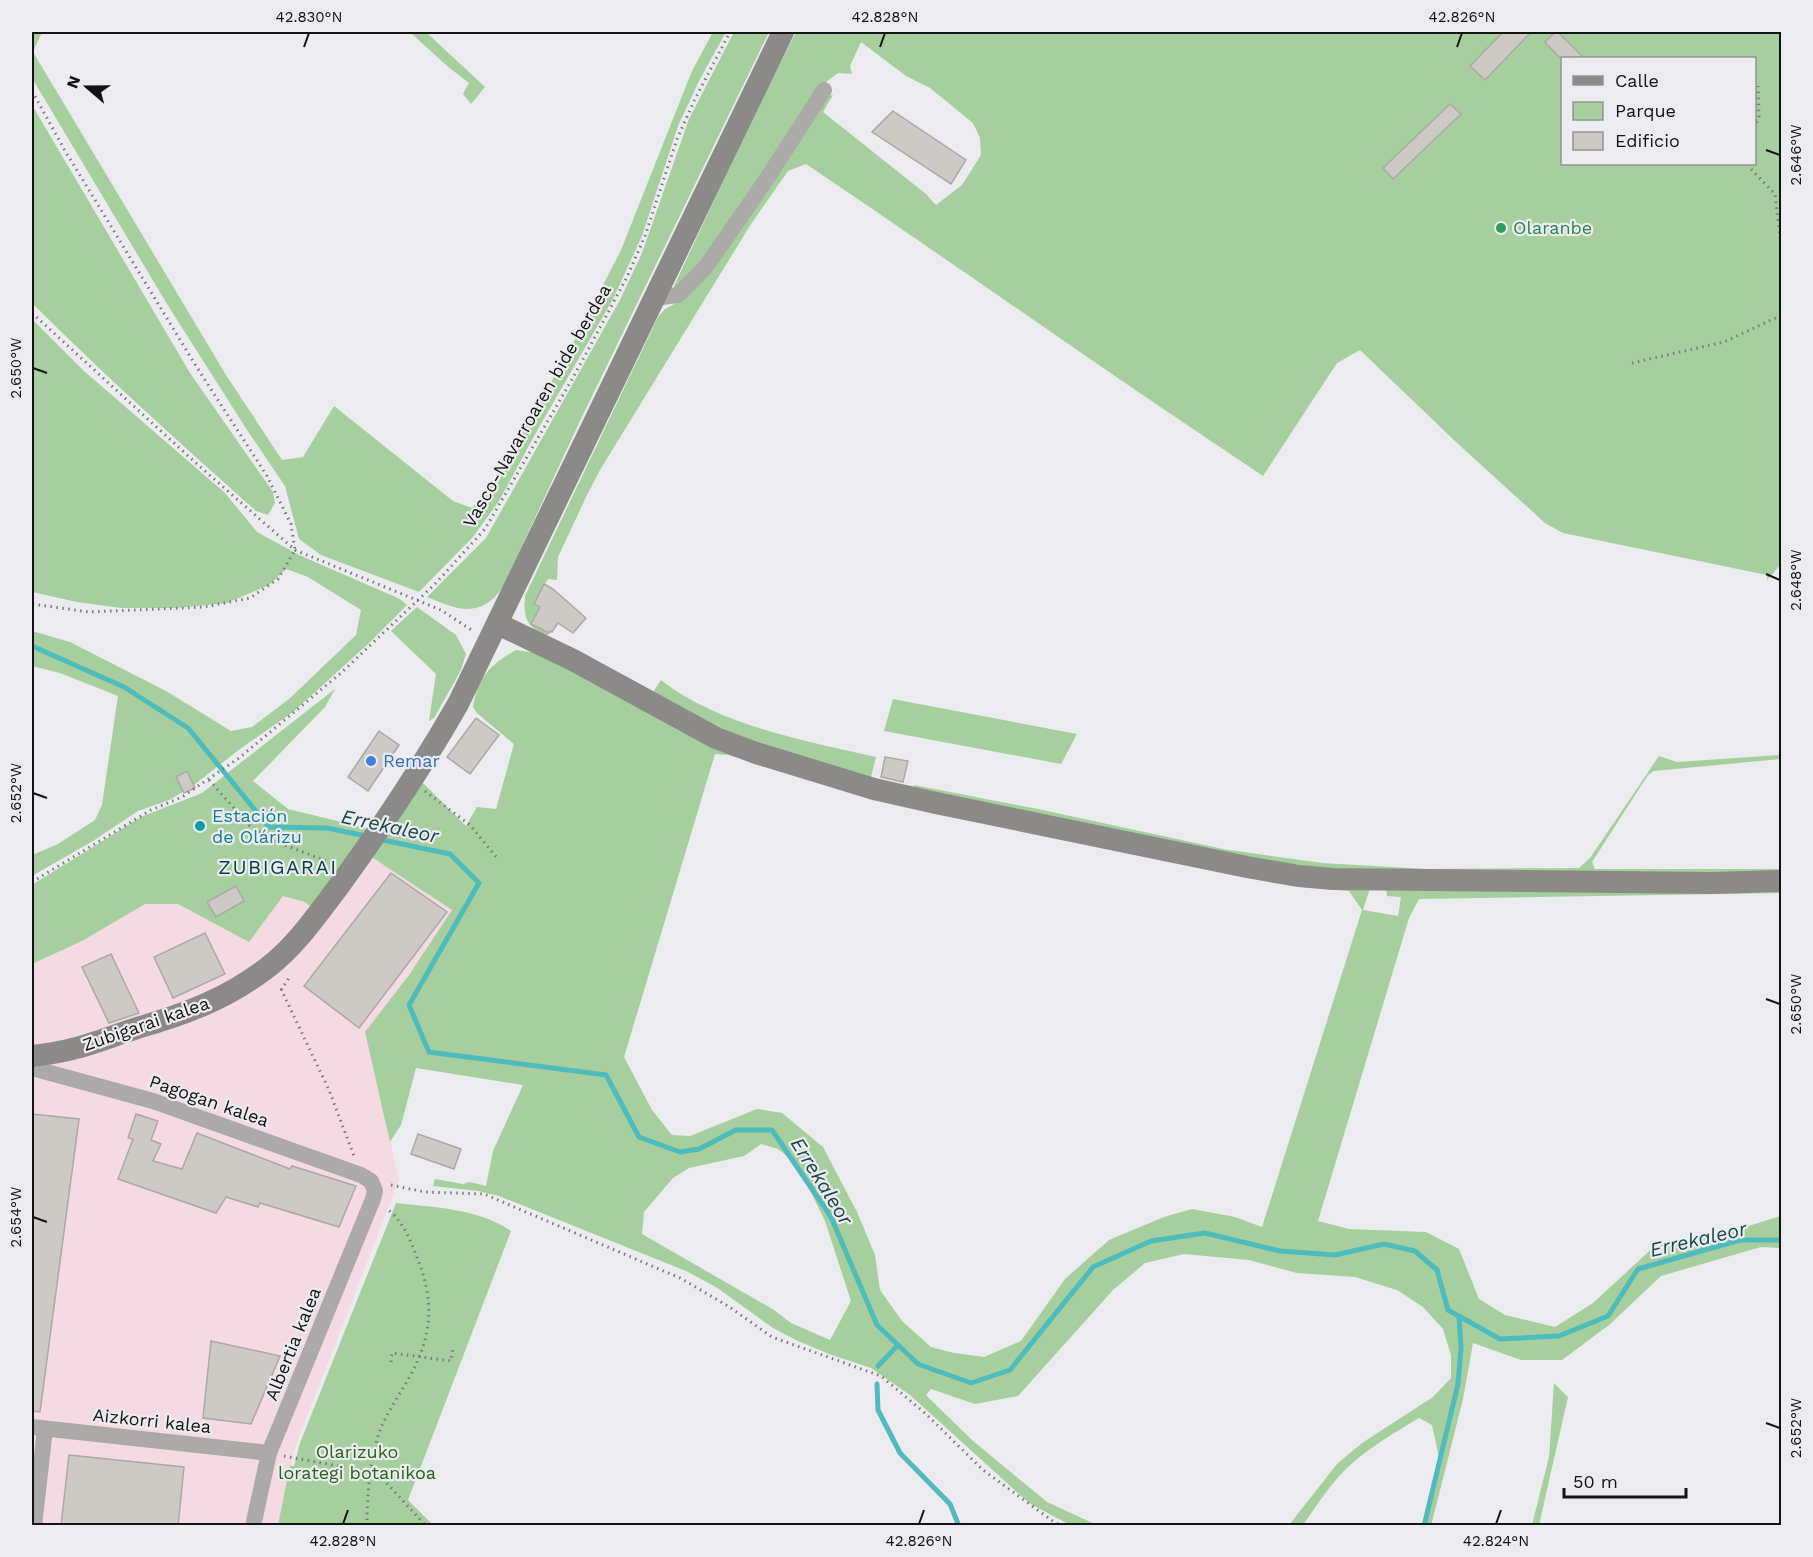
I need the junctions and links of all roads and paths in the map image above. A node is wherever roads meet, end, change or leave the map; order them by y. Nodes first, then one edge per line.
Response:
1 (730, 32) edge
2 (783, 32) edge
3 (1758, 86) dead end
4 (824, 90) dead end
5 (32, 91) edge
6 (1756, 125) edge
7 (1749, 165) edge
8 (1782, 253) edge
9 (654, 298) junction
10 (32, 313) edge
11 (1782, 315) edge
12 (1632, 363) dead end
13 (295, 549) junction
14 (417, 600) junction
15 (32, 604) edge
16 (494, 633) junction
17 (209, 780) junction
18 (407, 789) junction
19 (496, 858) dead end
20 (348, 874) junction
21 (1782, 881) edge
22 (32, 882) edge
23 (269, 967) junction
24 (32, 1056) edge
25 (32, 1068) edge
26 (366, 1178) junction
27 (373, 1199) junction
28 (453, 1349) dead end
29 (420, 1356) junction
30 (391, 1362) dead end
31 (38, 1428) edge
32 (269, 1453) junction
33 (371, 1472) junction
34 (34, 1526) edge
35 (254, 1526) edge
36 (367, 1526) edge
37 (426, 1526) edge
38 (1062, 1526) edge

1 - 14 path, Vasco-Navarroaren bide berdea
2 - 9 street, Zubigarai kalea
3 - 6 path
4 - 9 street
5 - 13 path
7 - 8 path
9 - 16 street, Zubigarai kalea
10 - 13 path
11 - 12 path
13 - 14 path
13 - 15 path
14 - 16 path
14 - 17 path, Vasco-Navarroaren bide berdea
16 - 18 street, Zubigarai kalea
16 - 21 street
17 - 20 path
17 - 22 path, Vasco-Navarroaren bide berdea
18 - 19 path
18 - 20 street, Zubigarai kalea
20 - 23 street, Zubigarai kalea
23 - 24 street, Zubigarai kalea
23 - 26 path
25 - 26 street, Pagogan kalea
26 - 27 street, Albertia kalea
26 - 38 path
27 - 29 path
27 - 32 street, Albertia kalea
28 - 29 path
29 - 30 path
29 - 33 path
31 - 32 street, Aizkorri kalea
31 - 34 street
32 - 33 path
32 - 35 street, Albertia kalea
33 - 36 path
33 - 37 path

